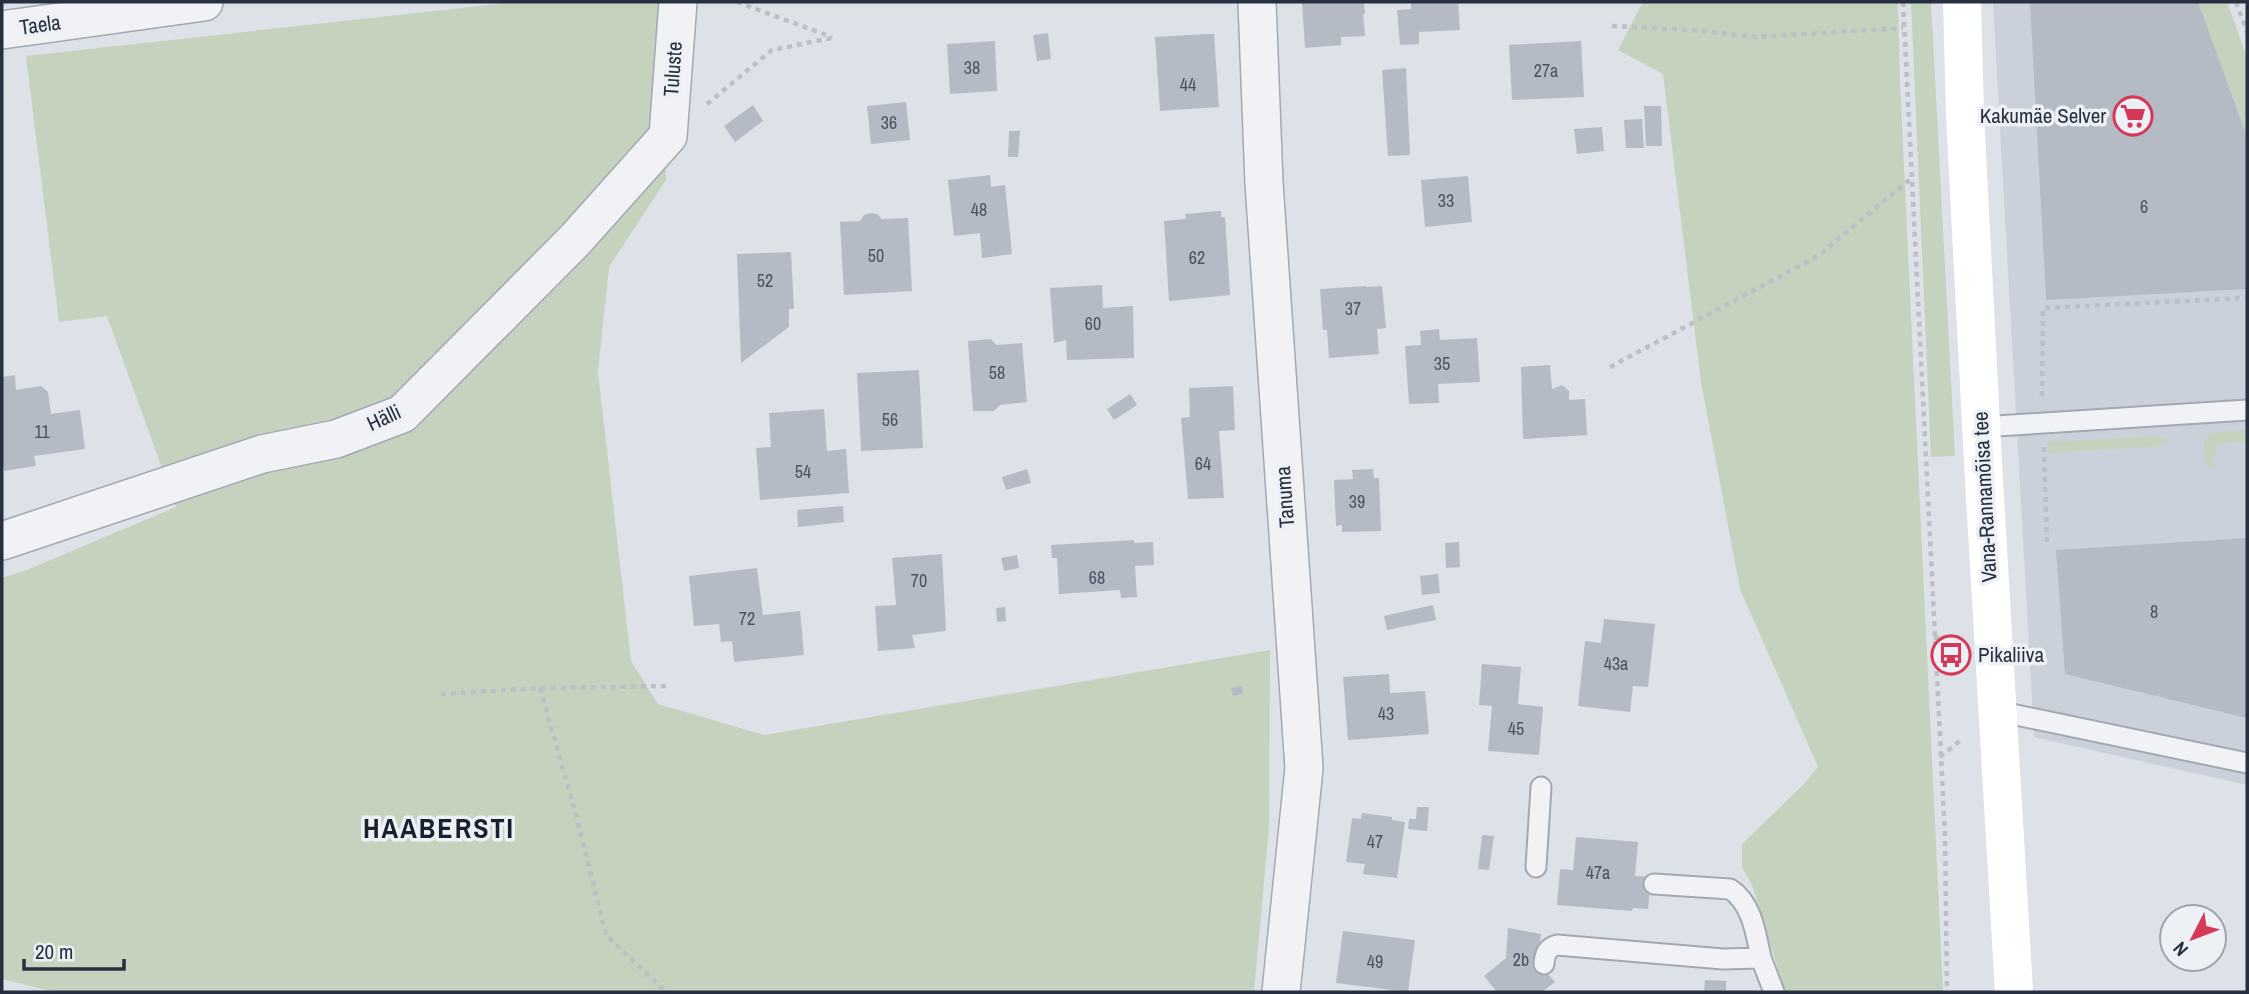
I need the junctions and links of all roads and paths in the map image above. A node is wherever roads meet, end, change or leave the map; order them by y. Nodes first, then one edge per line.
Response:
1 (204, 2) edge
2 (678, 2) edge
3 (737, 2) edge
4 (1256, 2) edge
5 (1903, 2) edge
6 (1962, 2) edge
7 (2236, 2) edge
8 (1612, 26) dead end
9 (1903, 28) junction
10 (2, 30) edge
11 (2247, 32) edge
12 (668, 136) junction
13 (1913, 176) junction
14 (2247, 298) edge
15 (1610, 367) dead end
16 (2247, 410) edge
17 (2043, 423) junction
18 (1981, 427) junction
19 (2, 541) edge
20 (2047, 545) dead end
21 (669, 686) dead end
22 (540, 688) junction
23 (441, 694) dead end
24 (1997, 711) junction
25 (2247, 763) edge
26 (1541, 787) dead end
27 (1536, 867) dead end
28 (1654, 884) dead end
29 (1761, 958) junction
30 (1544, 964) dead end
31 (666, 992) edge
32 (1281, 992) edge
33 (1774, 992) edge
34 (1947, 992) edge
35 (2014, 992) edge

1 - 10 street, Taela
2 - 12 street, Tuluste
3 - 12 path
4 - 32 street, Tanuma
5 - 9 path
6 - 18 street, Vana-Rannamõisa tee
7 - 11 path
8 - 9 path
9 - 13 path
12 - 19 street, Hälli
13 - 15 path
13 - 34 path
14 - 17 path
16 - 17 lane
17 - 18 lane
17 - 20 path
18 - 24 street, Vana-Rannamõisa tee
21 - 22 path
22 - 23 path
22 - 31 path
24 - 25 lane
24 - 35 street, Vana-Rannamõisa tee
26 - 27 lane
28 - 29 lane
29 - 30 lane
29 - 33 lane

